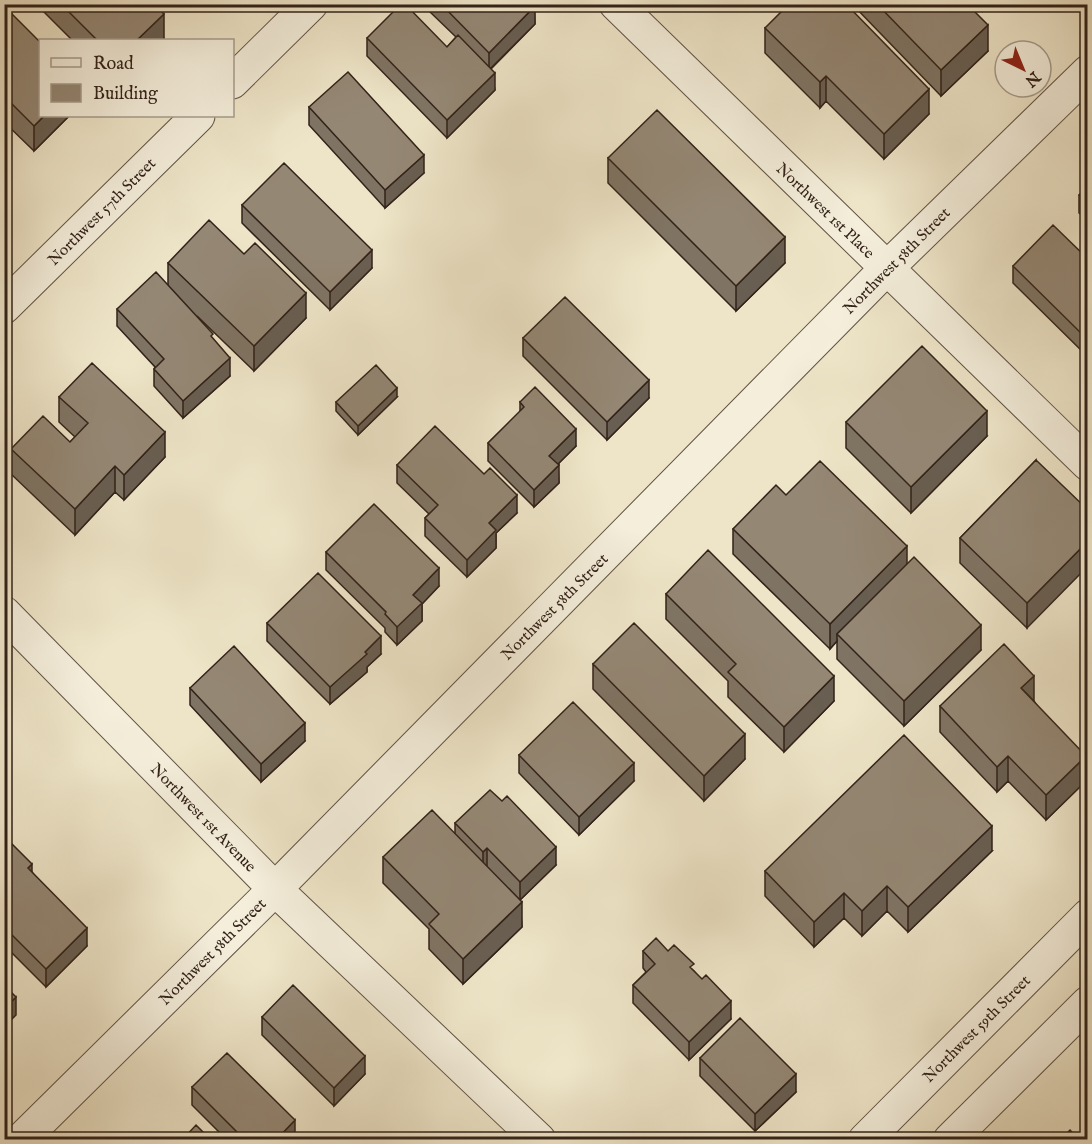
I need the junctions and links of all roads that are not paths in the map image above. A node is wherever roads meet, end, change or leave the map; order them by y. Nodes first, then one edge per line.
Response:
1 (311, 4) edge
2 (616, 4) edge
3 (1088, 72) edge
4 (234, 80) edge
5 (197, 117) edge
6 (886, 269) junction
7 (4, 307) edge
8 (1088, 464) edge
9 (4, 613) edge
10 (275, 890) junction
11 (1088, 916) edge
12 (1084, 1013) edge
13 (21, 1140) edge
14 (539, 1140) edge
15 (865, 1140) edge
16 (950, 1140) edge

1 - 4 street
2 - 6 street, Northwest 1st Place
3 - 6 street, Northwest 58th Street
5 - 7 street, Northwest 57th Street
6 - 8 street, Northwest 1st Place
6 - 10 street, Northwest 58th Street
9 - 10 street, Northwest 1st Avenue
10 - 13 street, Northwest 58th Street
10 - 14 street, Northwest 1st Avenue
11 - 15 street, Northwest 59th Street
12 - 16 street

